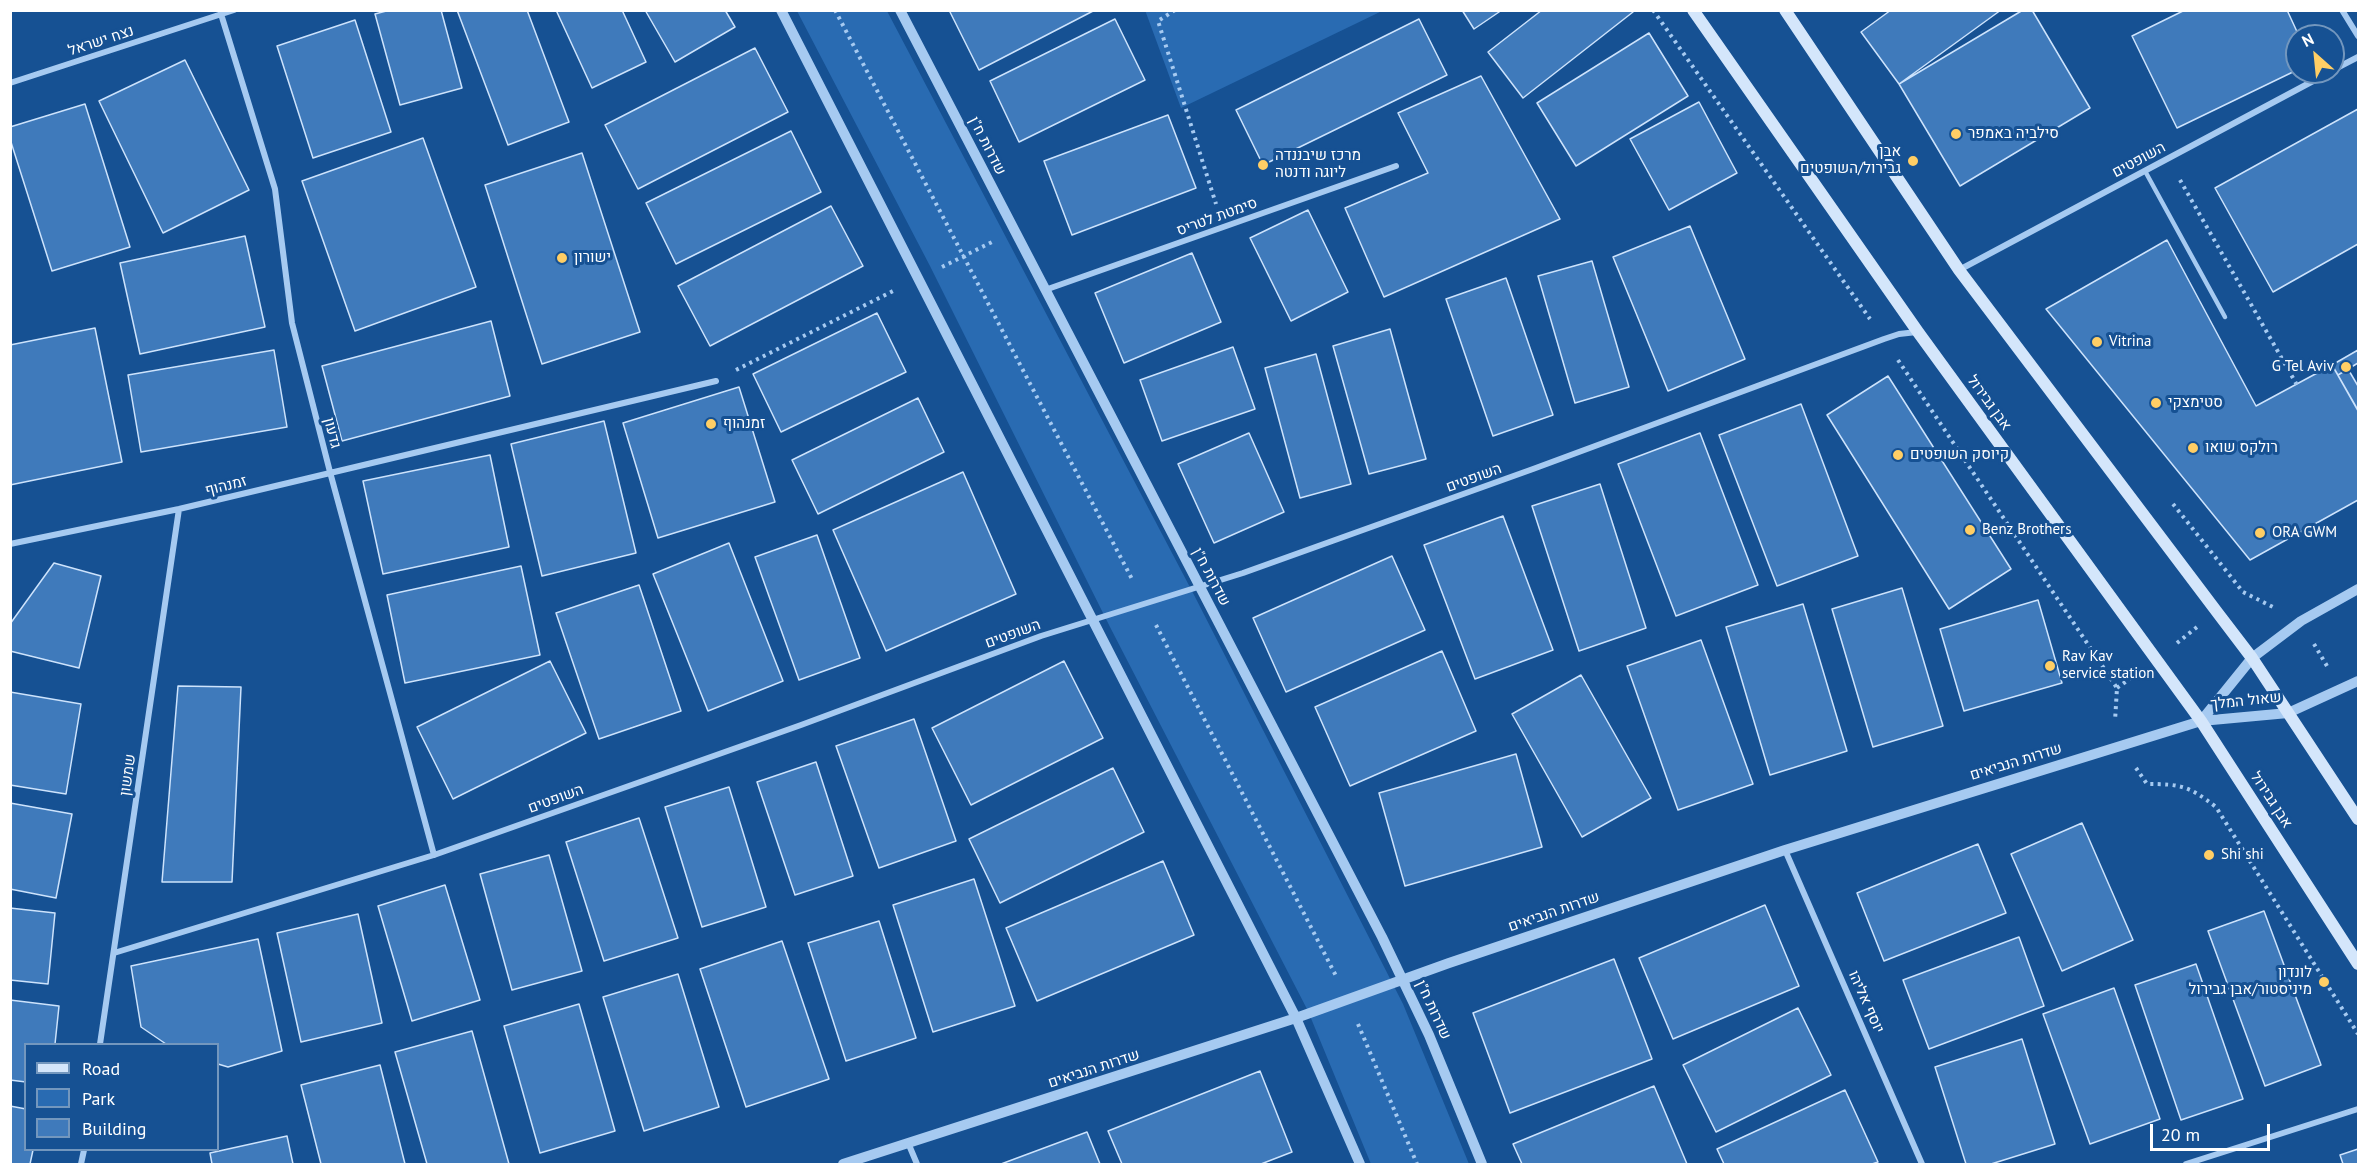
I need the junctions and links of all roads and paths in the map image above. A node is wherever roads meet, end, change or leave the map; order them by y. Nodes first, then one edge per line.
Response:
1 (234, 10) edge
2 (781, 10) edge
3 (900, 10) edge
4 (1175, 10) edge
5 (1653, 10) edge
6 (1693, 10) edge
7 (1785, 10) edge
8 (2342, 10) edge
9 (221, 14) junction
10 (2358, 36) edge
11 (10, 83) edge
12 (2307, 84) edge
13 (2168, 158) junction
14 (1396, 166) dead end
15 (2145, 171) junction
16 (1223, 227) junction
17 (1014, 231) junction
18 (1959, 270) junction
19 (919, 278) junction
20 (1045, 290) junction
21 (2225, 317) dead end
22 (1918, 332) junction
23 (1884, 339) junction
24 (716, 381) joint
25 (2297, 385) dead end
26 (330, 472) junction
27 (179, 509) junction
28 (10, 544) edge
29 (1200, 587) junction
30 (2358, 589) edge
31 (2242, 592) dead end
32 (2217, 612) junction
33 (1093, 620) junction
34 (2157, 658) junction
35 (2252, 658) junction
36 (2358, 681) edge
37 (2117, 688) junction
38 (2288, 713) junction
39 (2201, 720) junction
40 (2120, 745) junction
41 (2358, 819) edge
42 (1785, 850) junction
43 (435, 855) junction
44 (114, 953) junction
45 (2358, 964) edge
46 (1403, 980) junction
47 (1296, 1018) junction
48 (2358, 1034) edge
49 (100, 1043) edge
50 (2358, 1109) edge
51 (909, 1145) junction
52 (843, 1164) edge
53 (917, 1164) edge
54 (1360, 1164) edge
55 (1482, 1164) edge
56 (1922, 1164) edge
57 (2186, 1164) edge

1 - 9 street, נצח ישראל
2 - 19 street
3 - 17 street, שדרות ח"ן
4 - 16 path
5 - 23 path
6 - 22 main road, אבן גבירול
7 - 18 main road
8 - 10 street
9 - 11 street, נצח ישראל
9 - 26 street, גדעון
12 - 13 street, השופטים
13 - 15 street, השופטים
13 - 25 path
14 - 16 street, סימטת לטריס
15 - 18 street, השופטים
15 - 21 lane
16 - 20 street, סימטת לטריס
17 - 19 path
17 - 20 street, שדרות ח"ן
18 - 32 main road
19 - 24 path
19 - 33 street
20 - 29 street, שדרות ח"ן
22 - 23 street, השופטים
22 - 34 main road, אבן גבירול
23 - 29 street, השופטים
23 - 37 path
24 - 26 street, זמנהוף
26 - 27 street, זמנהוף
26 - 43 street, גדעון
27 - 28 street, זמנהוף
27 - 44 street, שמשון
29 - 33 street, השופטים
29 - 46 street, שדרות ח"ן
30 - 35 street
31 - 32 path
32 - 34 path
32 - 35 main road
33 - 43 street, השופטים
33 - 47 street
34 - 37 path
34 - 39 main road, אבן גבירול
35 - 38 main road
35 - 39 street
36 - 38 street, שאול המלך
37 - 40 path
38 - 39 street, שאול המלך
38 - 41 main road
39 - 40 street, שדרות הנביאים
39 - 45 main road, אבן גבירול
40 - 42 street, שדרות הנביאים
40 - 48 path
42 - 46 street, שדרות הנביאים
42 - 56 street, יוסף אליהו
43 - 44 street, השופטים
44 - 49 street, שמשון
46 - 47 street, שדרות הנביאים
46 - 55 street, שדרות ח"ן
47 - 51 street, שדרות הנביאים
47 - 54 street
50 - 57 street
51 - 52 street, שדרות הנביאים
51 - 53 street

